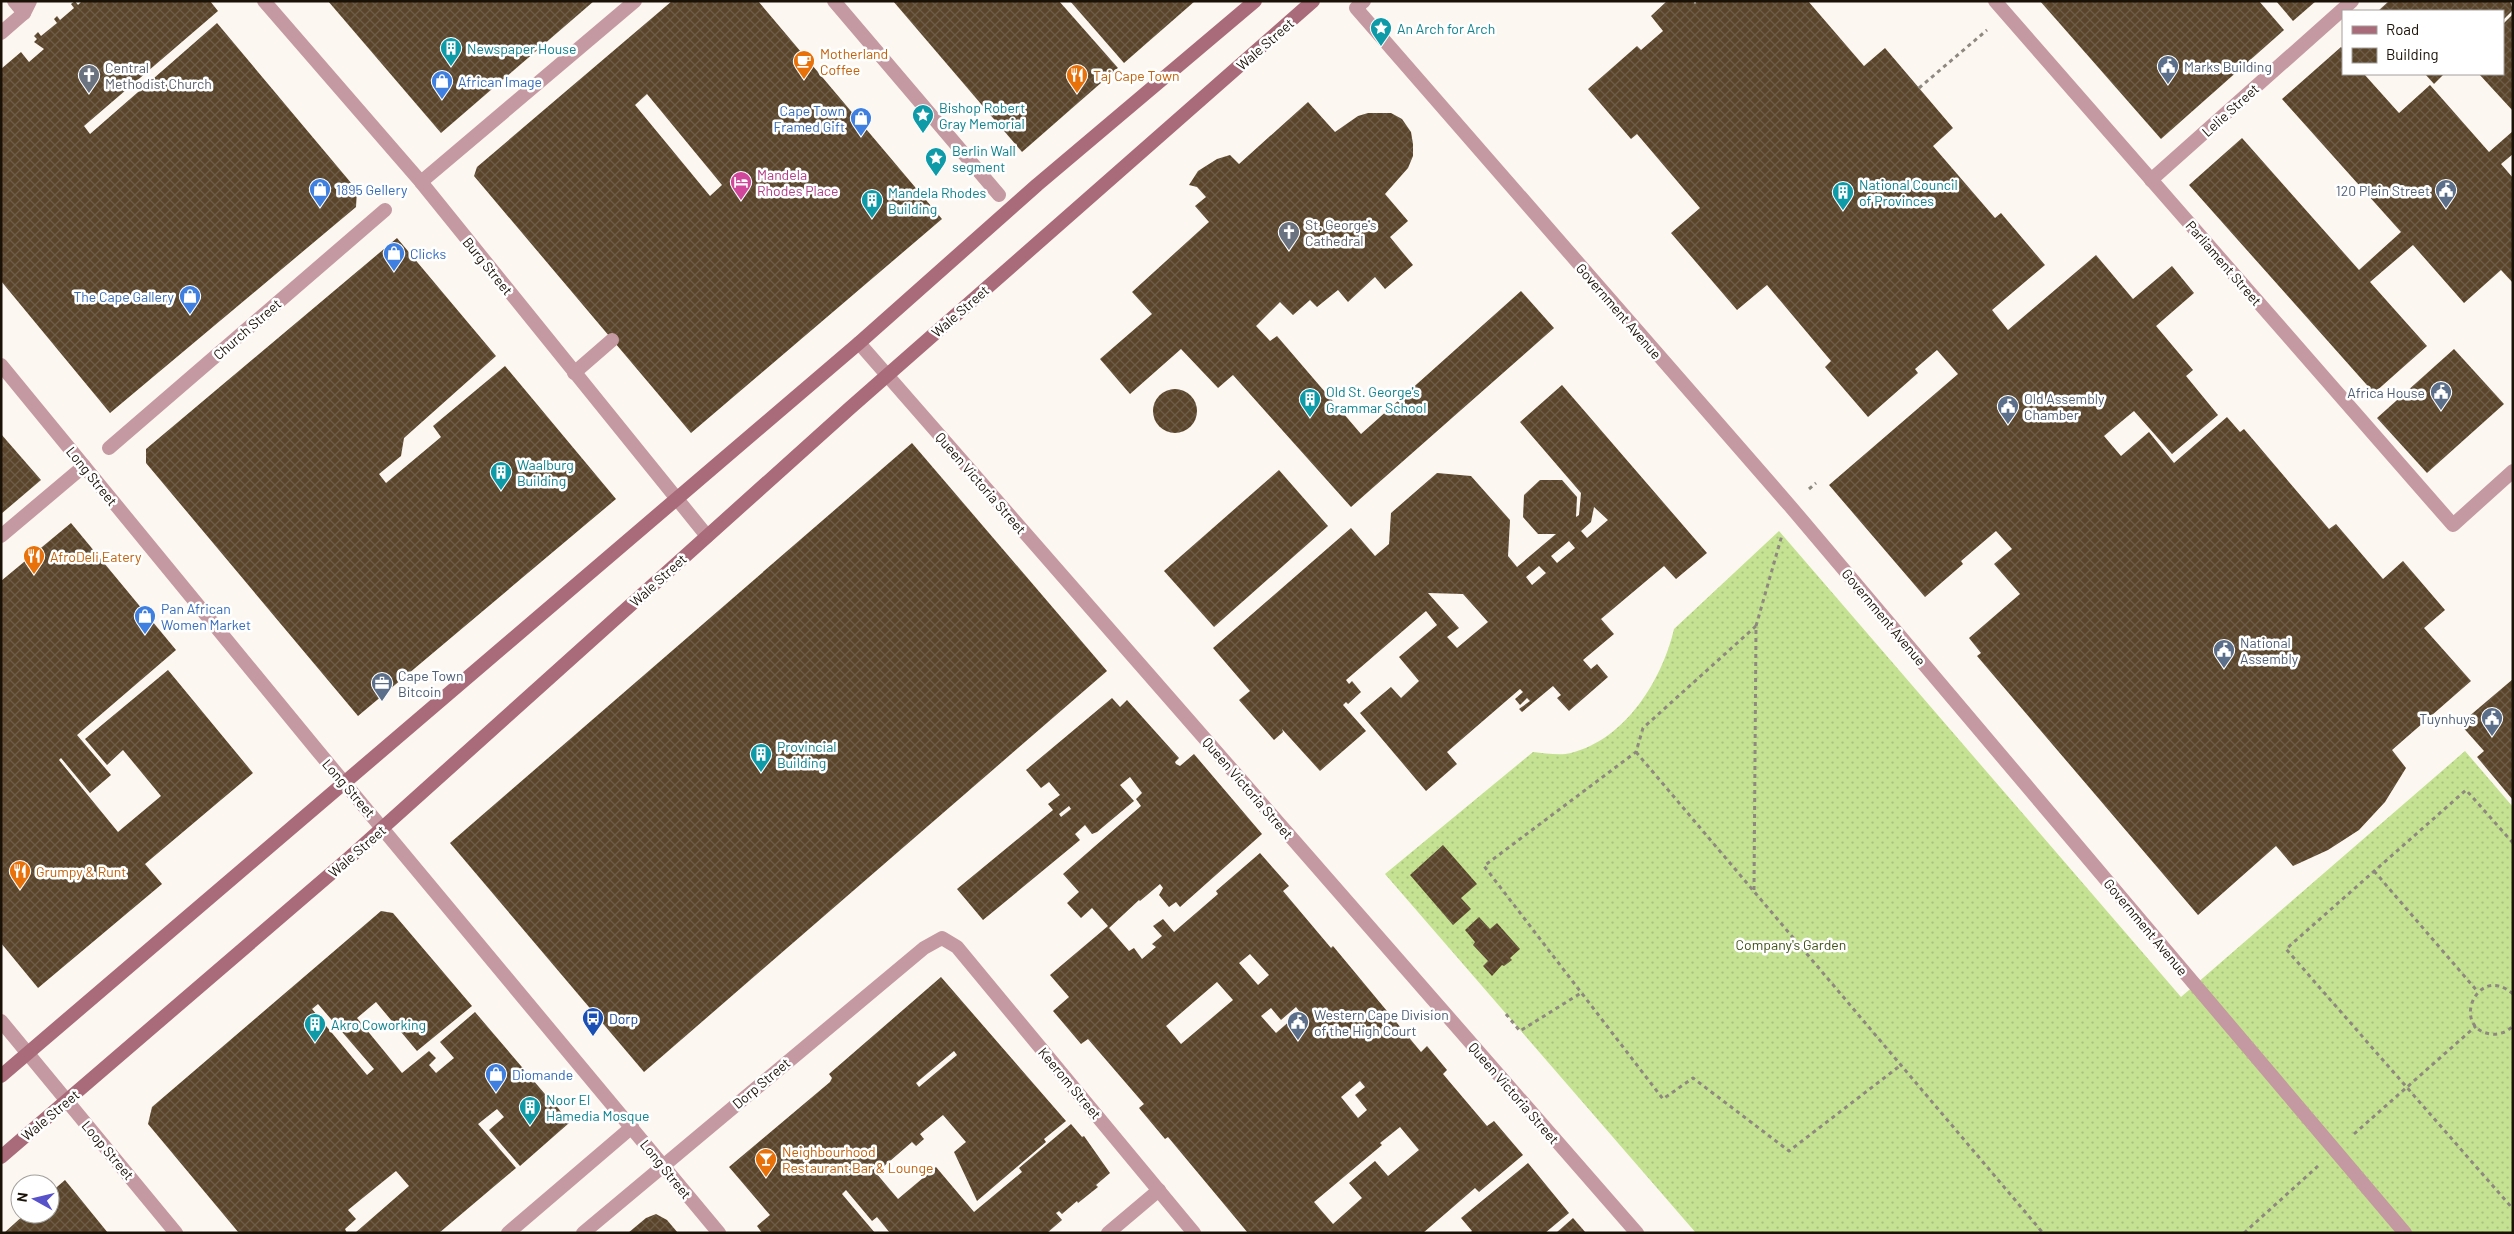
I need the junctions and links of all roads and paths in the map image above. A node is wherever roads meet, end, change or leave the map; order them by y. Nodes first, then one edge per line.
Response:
1 (14, 1) edge
2 (264, 1) edge
3 (635, 1) edge
4 (834, 1) edge
5 (1255, 1) edge
6 (1314, 1) edge
7 (1995, 1) edge
8 (2352, 1) edge
9 (1360, 5) edge
10 (27, 7) edge
11 (2006, 14) junction
12 (1, 33) edge
13 (1919, 88) dead end
14 (2152, 180) junction
15 (421, 182) junction
16 (998, 195) dead end
17 (385, 210) dead end
18 (612, 340) dead end
19 (859, 343) junction
20 (1, 365) edge
21 (574, 373) junction
22 (886, 376) junction
23 (110, 448) dead end
24 (84, 466) junction
25 (2513, 471) edge
26 (1816, 483) dead end
27 (676, 500) junction
28 (1790, 506) junction
29 (1, 536) edge
30 (706, 536) junction
31 (1756, 626) junction
32 (1636, 752) junction
33 (344, 782) junction
34 (383, 828) junction
35 (2513, 843) edge
36 (2374, 871) junction
37 (1754, 891) junction
38 (942, 938) joint
39 (2478, 992) junction
40 (1581, 993) junction
41 (2513, 994) edge
42 (1506, 1014) dead end
43 (1, 1021) edge
44 (2476, 1026) junction
45 (2512, 1029) edge
46 (28, 1053) junction
47 (1901, 1065) junction
48 (1, 1076) edge
49 (2406, 1087) junction
50 (68, 1101) junction
51 (632, 1127) junction
52 (2335, 1150) junction
53 (1, 1157) edge
54 (663, 1165) junction
55 (1159, 1190) junction
56 (2513, 1209) edge
57 (176, 1233) edge
58 (508, 1233) edge
59 (583, 1233) edge
60 (719, 1233) edge
61 (1108, 1233) edge
62 (1194, 1233) edge
63 (1636, 1233) edge
64 (2043, 1233) edge
65 (2244, 1233) edge
66 (2405, 1233) edge

1 - 10 street
2 - 15 street, Burg Street
3 - 15 street
4 - 16 street
5 - 19 main road
6 - 22 main road, Wale Street
7 - 11 street, Parliament Street
8 - 14 street, Lelie Street
9 - 28 street, Government Avenue
10 - 12 street
11 - 13 path
11 - 14 street, Parliament Street
14 - 25 street, Parliament Street
15 - 21 street, Burg Street
17 - 23 street, Church Street
18 - 21 street
19 - 22 street, Queen Victoria Street
19 - 27 main road
20 - 24 street, Long Street
21 - 27 street, Burg Street
22 - 30 main road, Wale Street
22 - 63 street, Queen Victoria Street
24 - 29 street
24 - 33 street, Long Street
26 - 28 path
27 - 30 street, Burg Street
27 - 33 main road
28 - 31 path
28 - 52 street, Government Avenue
30 - 34 main road, Wale Street
31 - 32 path
31 - 37 path
32 - 37 path
32 - 40 path
33 - 34 street, Long Street
33 - 46 main road
34 - 50 main road, Wale Street
34 - 51 street, Long Street
35 - 36 path
36 - 39 path
36 - 49 path
37 - 47 path
38 - 54 street, Dorp Street
38 - 55 street, Keerom Street
39 - 41 path
39 - 44 path
40 - 42 path
40 - 47 path
43 - 46 street, Loop Street
44 - 45 path
44 - 49 path
46 - 48 main road
46 - 50 street, Loop Street
47 - 64 path
49 - 52 path
49 - 56 path
50 - 53 main road, Wale Street
50 - 57 street, Loop Street
51 - 54 street, Long Street
51 - 58 street
52 - 65 path
52 - 66 street, Government Avenue
54 - 59 street, Dorp Street
54 - 60 street, Long Street
55 - 61 street
55 - 62 street, Keerom Street

